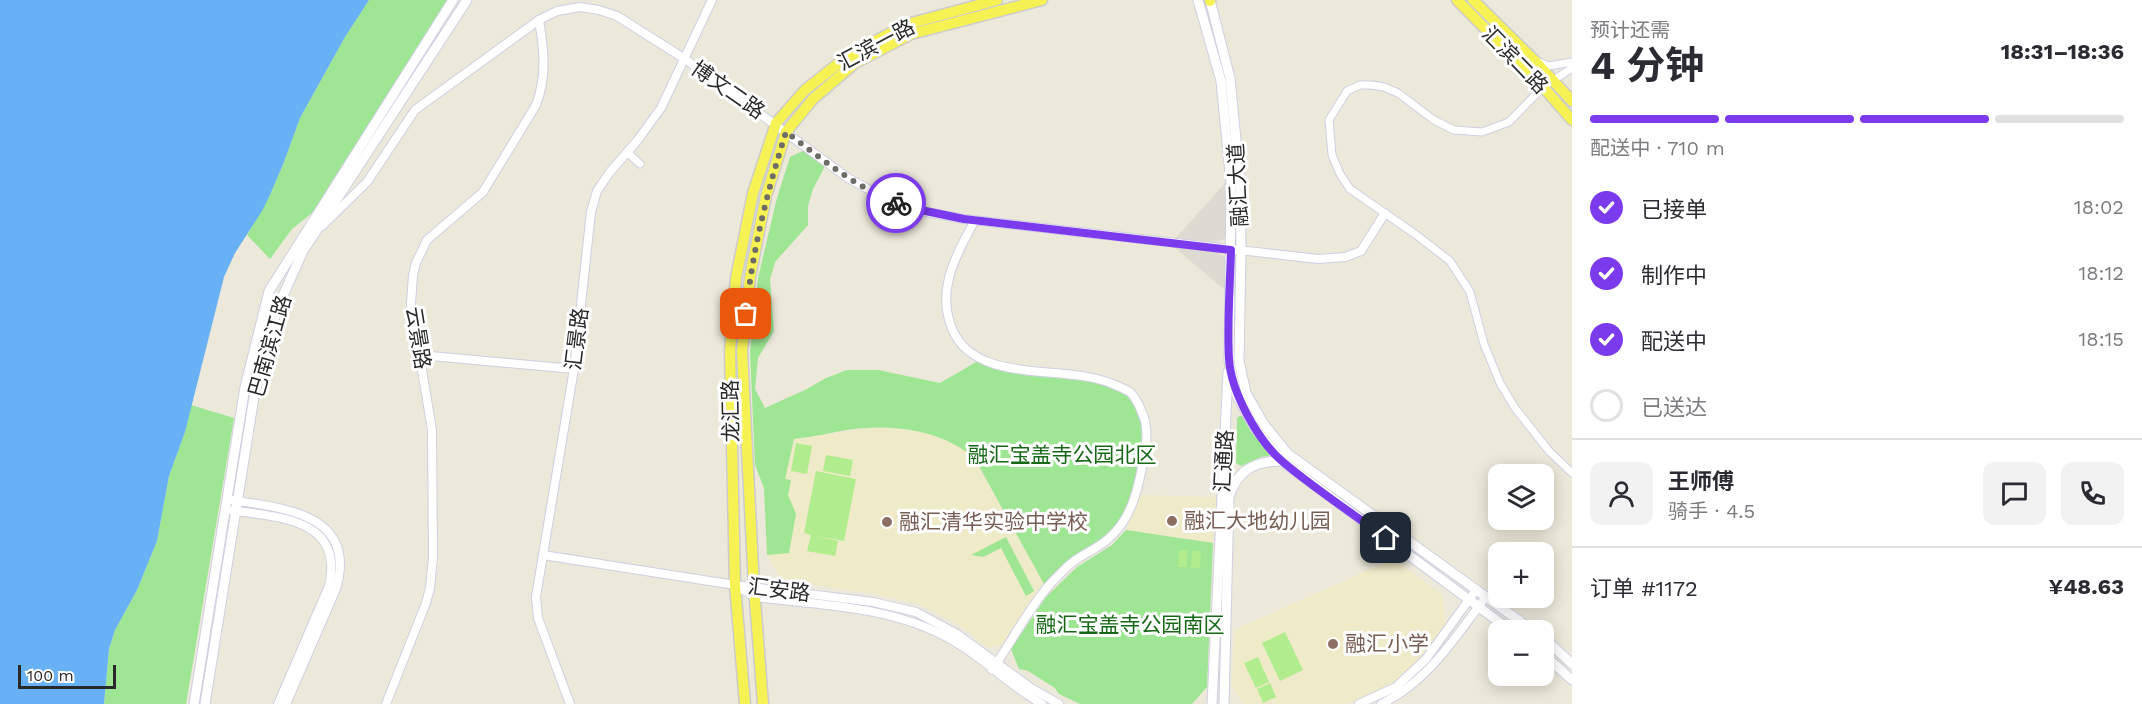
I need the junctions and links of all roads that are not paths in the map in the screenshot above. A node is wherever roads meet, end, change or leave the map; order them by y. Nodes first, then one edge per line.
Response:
1 (453, 0) edge
2 (468, 0) edge
3 (712, 0) edge
4 (996, 0) edge
5 (1042, 0) edge
6 (1198, 0) edge
7 (1210, 0) edge
8 (1457, 0) edge
9 (1473, 0) edge
10 (539, 20) junction
11 (685, 59) junction
12 (1534, 60) junction
13 (1572, 62) edge
14 (1572, 68) edge
15 (1554, 80) junction
16 (1543, 87) junction
17 (1572, 101) edge
18 (1572, 120) edge
19 (776, 123) junction
20 (786, 132) junction
21 (627, 152) junction
22 (640, 164) dead end
23 (1385, 213) junction
24 (975, 220) junction
25 (320, 229) junction
26 (1236, 250) junction
27 (420, 355) junction
28 (1229, 361) junction
29 (574, 369) junction
30 (1281, 461) junction
31 (1572, 473) edge
32 (232, 500) junction
33 (230, 510) junction
34 (543, 555) junction
35 (735, 585) junction
36 (1476, 590) junction
37 (754, 592) junction
38 (1486, 597) junction
39 (1469, 600) junction
40 (1479, 607) junction
41 (1497, 620) edge
42 (1518, 620) edge
43 (1554, 647) edge
44 (1554, 664) edge
45 (1572, 664) edge
46 (994, 667) junction
47 (1572, 680) edge
48 (194, 704) edge
49 (205, 704) edge
50 (278, 704) edge
51 (286, 704) edge
52 (387, 704) edge
53 (570, 704) edge
54 (745, 704) edge
55 (763, 704) edge
56 (1042, 704) edge
57 (1059, 704) edge
58 (1212, 704) edge
59 (1224, 704) edge
60 (1359, 704) edge
61 (1381, 704) edge

1 - 32 main road, 巴南滨江路
2 - 25 main road, 巴南滨江路
3 - 11 street, 汇景路
4 - 19 main road, 汇滨一路
5 - 20 main road, 汇滨一路
6 - 26 main road, 融汇大道
7 - 26 main road, 融汇大道
8 - 16 main road, 汇滨二路
9 - 12 main road, 汇滨二路
10 - 11 street, 博文二路
10 - 25 street, 博文二路
10 - 27 street, 云景路
11 - 19 street, 博文二路
11 - 21 street, 汇景路
12 - 13 street
12 - 15 main road, 汇滨二路
14 - 15 street
15 - 16 street
15 - 17 main road, 汇滨二路
16 - 18 main road, 汇滨二路
16 - 23 street
19 - 20 street, 博文二路
19 - 35 main road, 龙汇路
20 - 24 street, 博文二路
20 - 37 main road, 龙汇路
21 - 22 street
21 - 29 street, 汇景路
23 - 26 street, 博文二路
23 - 31 street
24 - 26 street, 博文二路
24 - 46 street
25 - 32 main road, 巴南滨江路
26 - 28 main road, 融汇大道
26 - 36 main road, 融汇大道
27 - 29 street
27 - 52 street, 云景路
28 - 30 main road, 融汇大道
28 - 58 main road, 汇通路
29 - 34 street, 汇景路
30 - 39 main road, 融汇大道
30 - 59 main road, 汇通路
32 - 33 main road, 巴南滨江路
32 - 51 street
33 - 48 main road, 巴南滨江路
33 - 49 main road, 巴南滨江路
33 - 50 street
34 - 35 street, 汇安路
34 - 53 street, 汇景路
35 - 37 street, 汇安路
35 - 54 main road, 龙汇路
36 - 38 main road, 融汇大道
36 - 39 street
37 - 46 street, 汇安路
37 - 55 main road, 龙汇路
38 - 40 street
38 - 42 main road, 融汇大道
39 - 40 main road, 融汇大道
39 - 60 street
40 - 41 main road, 融汇大道
40 - 61 street
43 - 45 main road
44 - 47 main road
46 - 56 street, 汇安路
46 - 57 street, 汇安路

